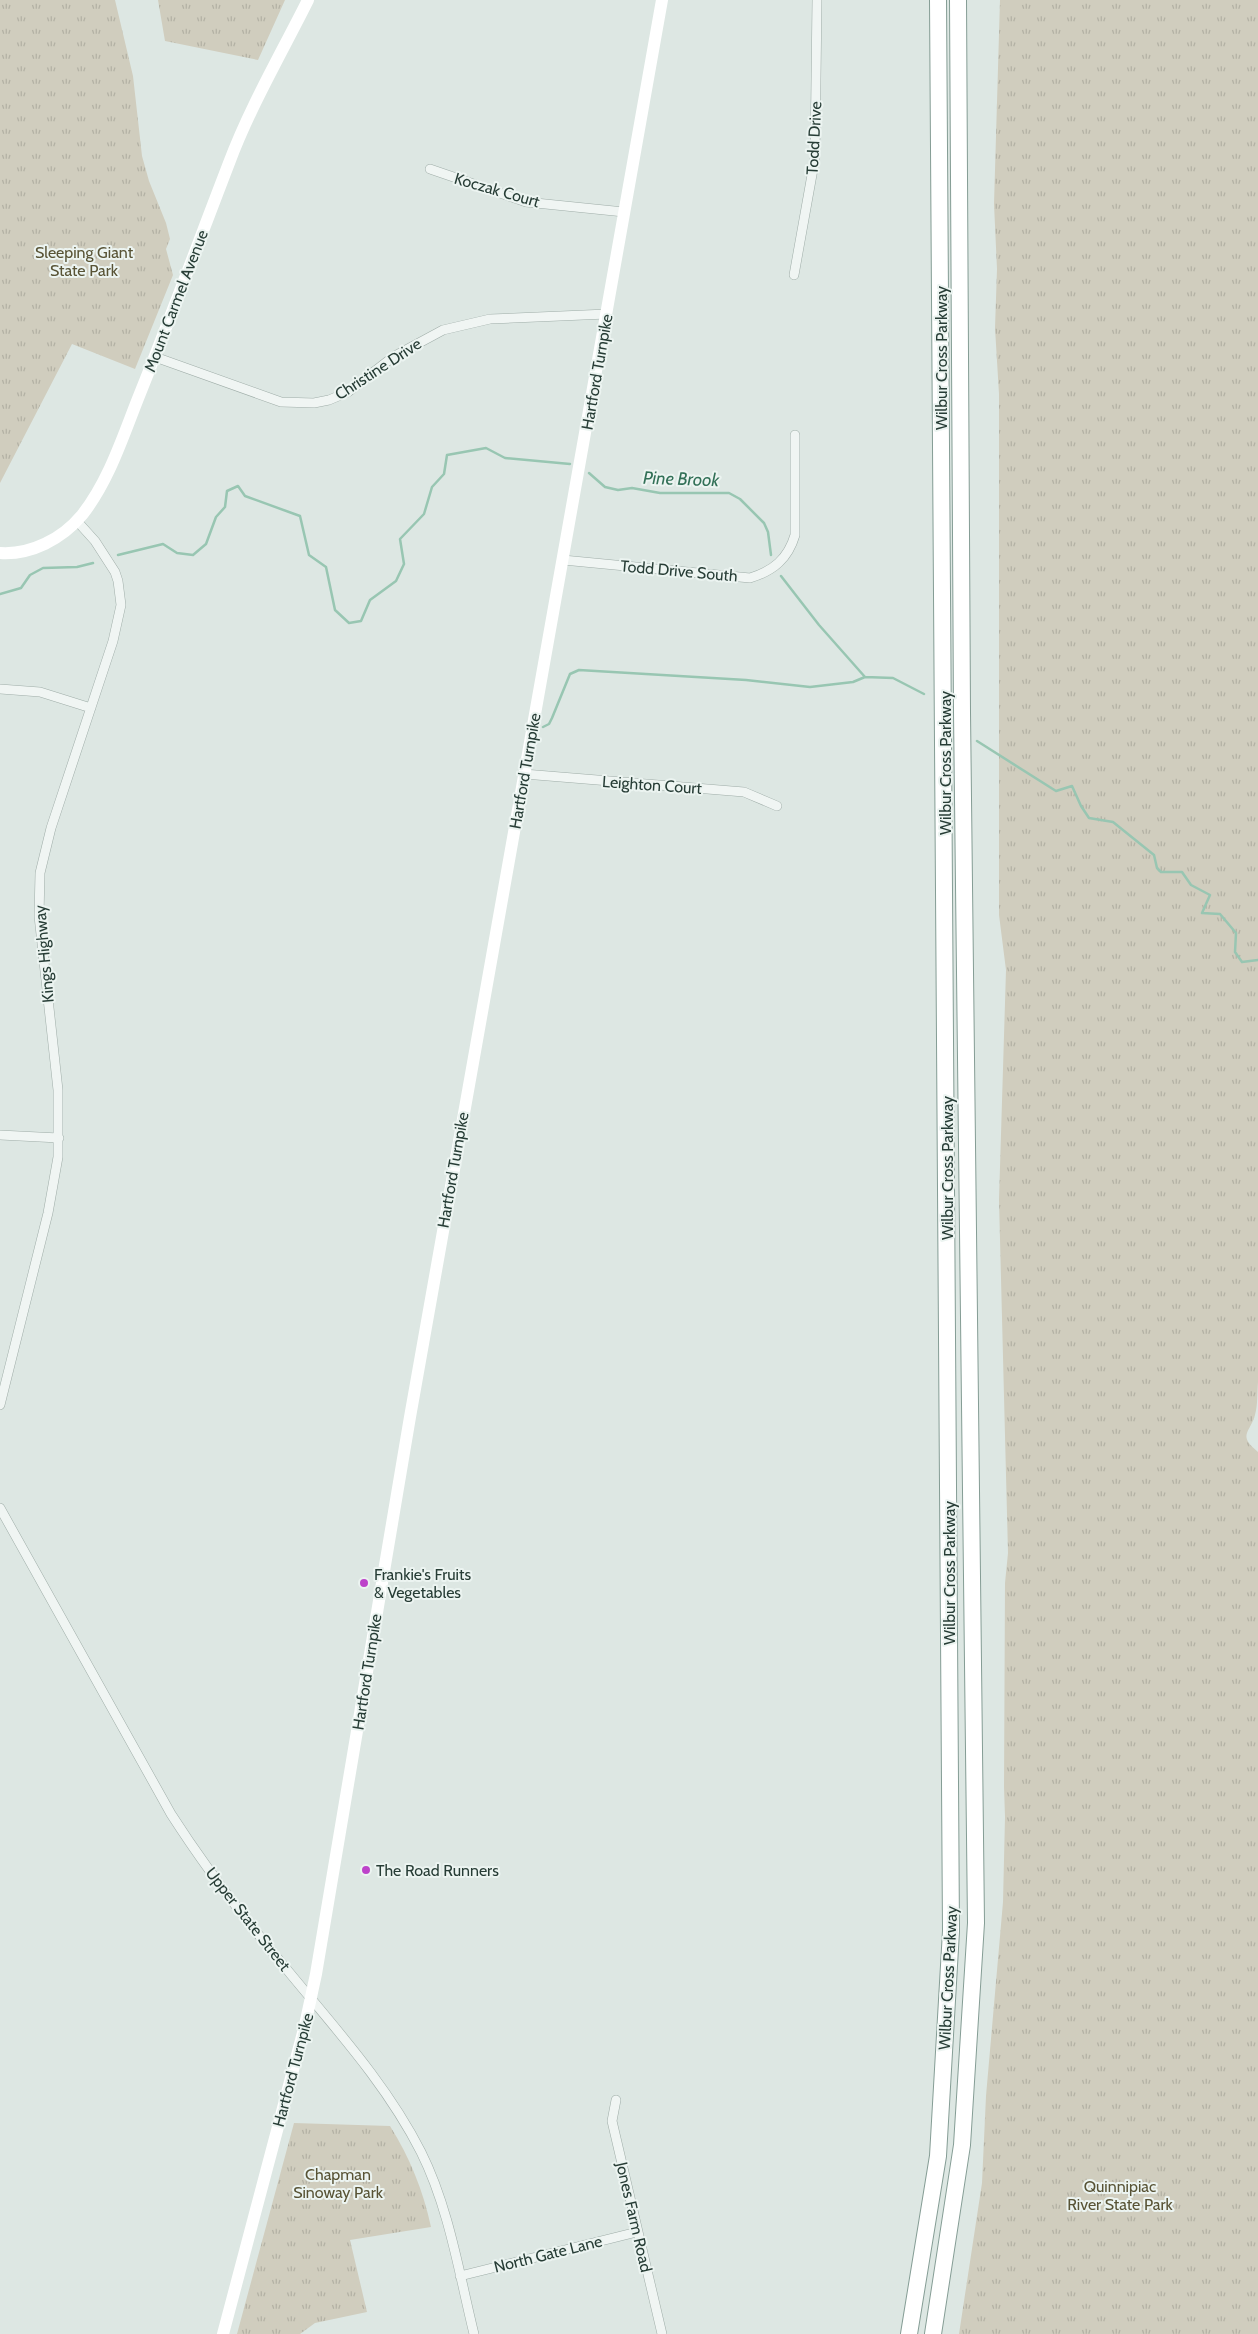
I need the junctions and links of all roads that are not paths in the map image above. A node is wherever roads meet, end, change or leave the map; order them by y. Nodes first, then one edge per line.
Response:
1 (308, 0) edge
2 (662, 0) edge
3 (817, 0) edge
4 (938, 0) edge
5 (958, 0) edge
6 (430, 170) dead end
7 (624, 212) junction
8 (794, 275) dead end
9 (607, 314) junction
10 (155, 357) junction
11 (795, 435) dead end
12 (77, 520) junction
13 (0, 553) edge
14 (563, 560) junction
15 (0, 689) edge
16 (91, 708) junction
17 (524, 774) junction
18 (777, 806) dead end
19 (0, 1135) edge
20 (59, 1138) junction
21 (0, 1405) edge
22 (0, 1508) edge
23 (311, 1999) junction
24 (616, 2100) dead end
25 (637, 2232) junction
26 (460, 2276) junction
27 (223, 2334) edge
28 (474, 2334) edge
29 (662, 2334) edge
30 (909, 2334) edge
31 (933, 2334) edge

1 - 10 main road, Mount Carmel Avenue
2 - 7 main road, Hartford Turnpike
3 - 8 street, Todd Drive
4 - 30 highway, Wilbur Cross Parkway
5 - 31 highway, Wilbur Cross Parkway
6 - 7 street, Koczak Court
7 - 9 main road, Hartford Turnpike
9 - 10 street, Christine Drive
9 - 14 main road, Hartford Turnpike
10 - 12 main road, Mount Carmel Avenue
11 - 14 street, Todd Drive South
12 - 13 main road, Mount Carmel Avenue
12 - 16 street, Kings Highway
14 - 17 main road, Hartford Turnpike
15 - 16 street
16 - 20 street, Kings Highway
17 - 18 street, Leighton Court
17 - 23 main road, Hartford Turnpike
19 - 20 street
20 - 21 street, Kings Highway
22 - 23 street, Upper State Street
23 - 26 street, Upper State Street
23 - 27 main road, Hartford Turnpike
24 - 25 street, Jones Farm Road
25 - 26 street, North Gate Lane
25 - 29 street, Jones Farm Road
26 - 28 street, Upper State Street

